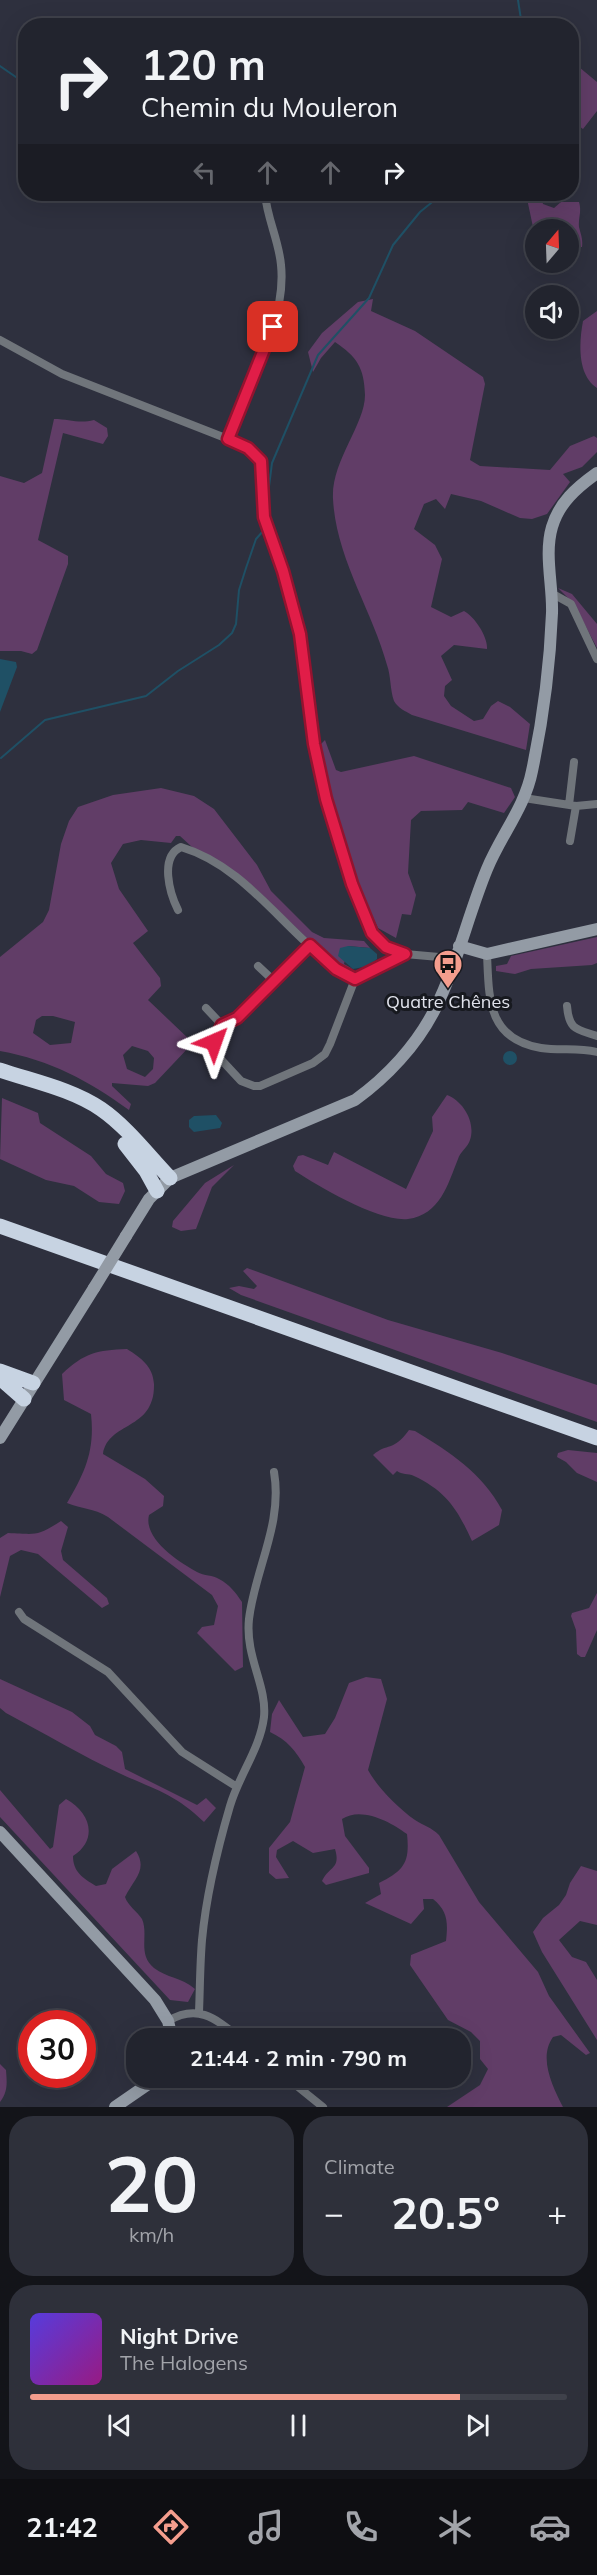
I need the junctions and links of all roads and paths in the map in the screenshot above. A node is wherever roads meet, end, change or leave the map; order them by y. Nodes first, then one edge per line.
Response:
1 (267, 201) edge
2 (0, 340) edge
3 (228, 439) junction
4 (597, 473) edge
5 (553, 594) junction
6 (597, 659) edge
7 (574, 762) dead end
8 (524, 798) junction
9 (597, 804) edge
10 (572, 805) junction
11 (570, 841) dead end
12 (178, 910) dead end
13 (597, 929) edge
14 (310, 945) junction
15 (459, 946) junction
16 (405, 954) junction
17 (487, 954) junction
18 (453, 962) junction
19 (258, 966) dead end
20 (355, 979) junction
21 (274, 981) junction
22 (567, 1006) dead end
23 (206, 1008) dead end
24 (222, 1025) junction
25 (597, 1036) edge
26 (597, 1052) edge
27 (0, 1070) edge
28 (0, 1079) edge
29 (170, 1178) junction
30 (157, 1191) junction
31 (0, 1226) edge
32 (0, 1371) edge
33 (0, 1378) edge
34 (33, 1383) junction
35 (24, 1399) junction
36 (0, 1438) edge
37 (597, 1438) edge
38 (274, 1472) dead end
39 (19, 1611) dead end
40 (237, 1787) junction
41 (0, 1832) edge
42 (200, 2012) junction
43 (168, 2021) junction
44 (170, 2028) edge
45 (225, 2028) edge
46 (143, 2088) edge
47 (299, 2088) edge
48 (115, 2107) edge
49 (323, 2107) edge

1 - 3 street
2 - 3 street
3 - 16 street
4 - 5 street
5 - 6 street
5 - 8 street
7 - 10 street
8 - 10 street
8 - 15 street
9 - 10 street
10 - 11 street
12 - 14 street
13 - 17 street
14 - 20 street
14 - 21 street
15 - 17 street
15 - 18 street
16 - 18 street
16 - 20 street
17 - 26 street
18 - 29 street
19 - 21 street
20 - 24 street
21 - 24 street
22 - 25 street
23 - 24 street
27 - 29 highway
28 - 30 highway
29 - 30 street
30 - 34 street, bridge
31 - 37 highway
32 - 34 highway
33 - 35 highway
34 - 35 street
35 - 36 street
38 - 40 street
39 - 40 street
40 - 42 street
41 - 43 street
42 - 43 street
42 - 45 street
43 - 44 street
46 - 48 street
47 - 49 street

